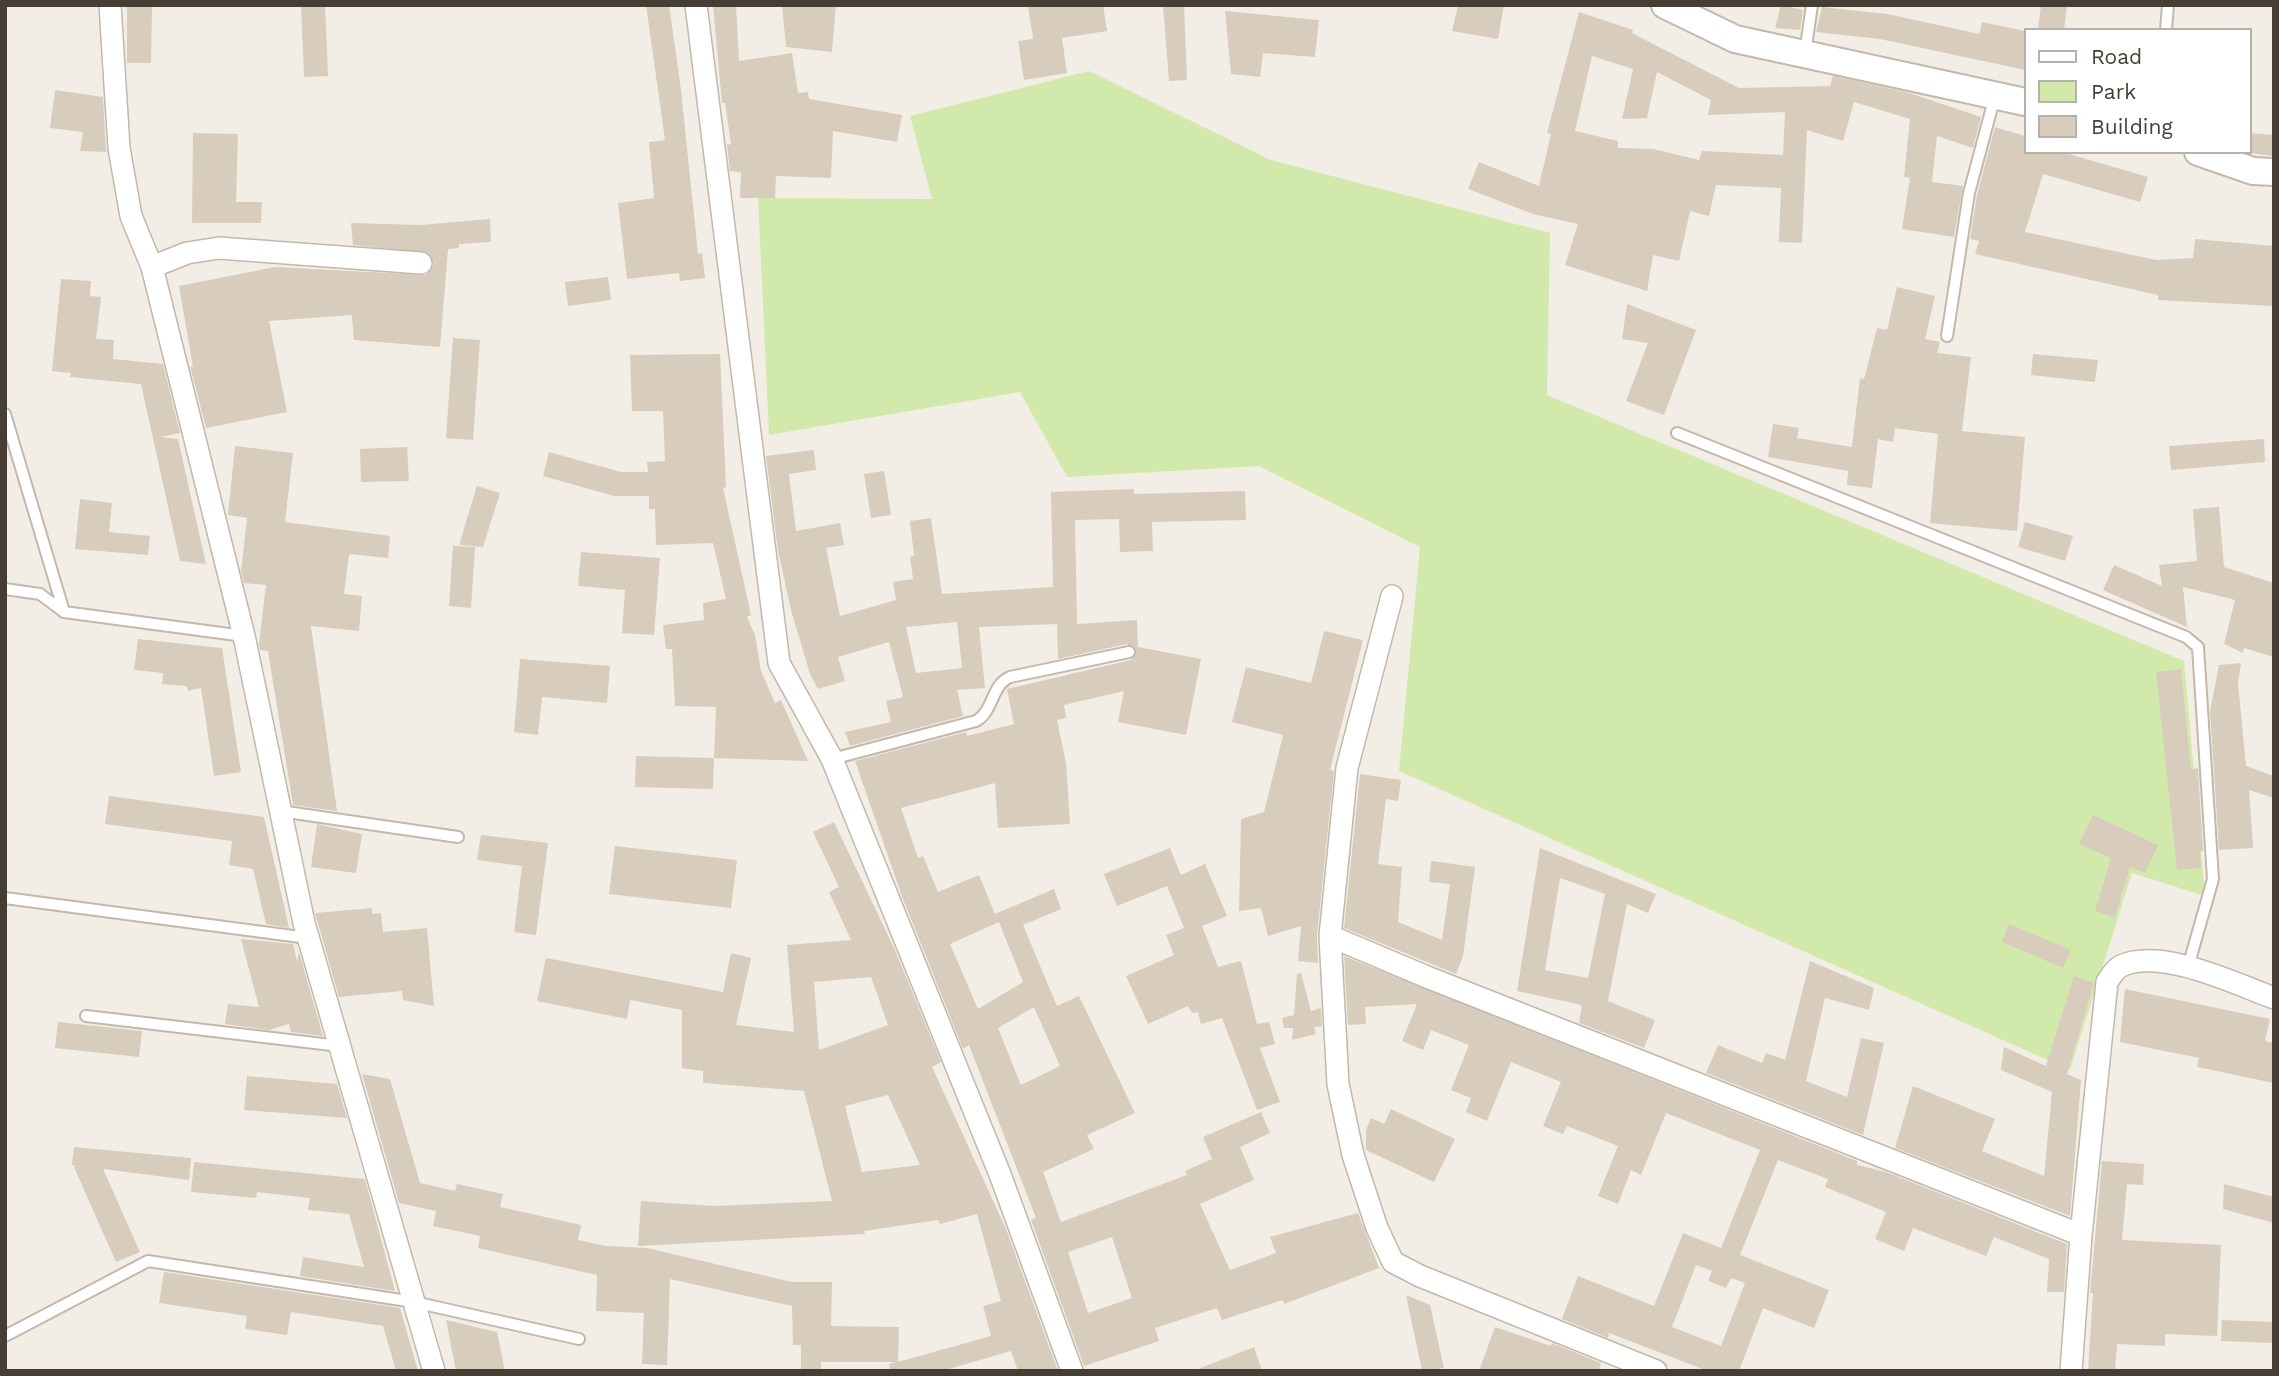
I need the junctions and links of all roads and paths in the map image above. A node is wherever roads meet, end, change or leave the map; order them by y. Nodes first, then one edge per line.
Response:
1 (110, 5) edge
2 (696, 5) edge
3 (1665, 5) edge
4 (1812, 5) edge
5 (2168, 5) edge
6 (2166, 28) edge
7 (1805, 53) junction
8 (1996, 93) junction
9 (2024, 102) edge
10 (2204, 154) edge
11 (2274, 172) edge
12 (421, 264) dead end
13 (152, 267) junction
14 (1947, 336) dead end
15 (5, 414) edge
16 (1678, 433) dead end
17 (5, 589) edge
18 (1392, 596) dead end
19 (64, 612) junction
20 (244, 636) junction
21 (1129, 652) dead end
22 (832, 759) junction
23 (281, 811) junction
24 (458, 837) dead end
25 (5, 898) edge
26 (1330, 936) junction
27 (308, 938) junction
28 (2188, 967) junction
29 (2274, 998) edge
30 (86, 1016) dead end
31 (340, 1046) junction
32 (2081, 1235) junction
33 (414, 1301) junction
34 (5, 1336) edge
35 (579, 1339) dead end
36 (434, 1371) edge
37 (1072, 1371) edge
38 (1656, 1371) edge
39 (2071, 1371) edge

1 - 13 street
2 - 22 street
3 - 7 street
4 - 7 lane
5 - 6 lane
7 - 8 street
8 - 9 street
8 - 14 lane
10 - 11 street
12 - 13 street
13 - 20 street
15 - 19 lane
16 - 28 lane
17 - 19 lane
18 - 26 street
19 - 20 lane
20 - 23 street
21 - 22 lane
22 - 37 street
23 - 24 lane
23 - 27 street
25 - 27 lane
26 - 32 street
26 - 38 street
27 - 31 street
28 - 29 street
28 - 32 street
30 - 31 lane
31 - 33 street
32 - 39 street
33 - 34 lane
33 - 35 lane
33 - 36 street

